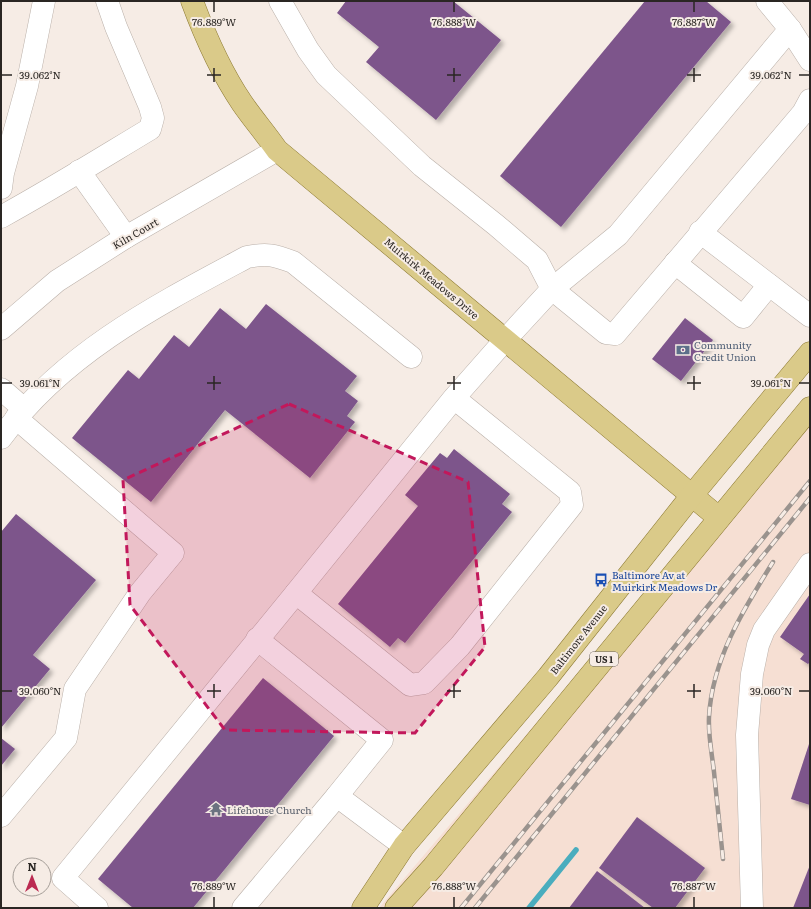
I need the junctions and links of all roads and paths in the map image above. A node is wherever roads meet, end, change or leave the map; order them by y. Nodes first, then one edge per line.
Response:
1 (44, 1) edge
2 (107, 1) edge
3 (192, 1) edge
4 (280, 1) edge
5 (767, 1) edge
6 (790, 28) junction
7 (810, 60) edge
8 (810, 100) edge
9 (277, 150) junction
10 (80, 171) junction
11 (1, 188) edge
12 (1, 217) edge
13 (700, 232) junction
14 (126, 237) junction
15 (675, 263) junction
16 (768, 285) junction
17 (552, 289) junction
18 (810, 316) edge
19 (1, 329) edge
20 (506, 339) junction
21 (810, 354) edge
22 (411, 357) dead end
23 (1, 389) edge
24 (454, 398) junction
25 (810, 408) edge
26 (20, 413) junction
27 (1, 438) edge
28 (693, 494) junction
29 (719, 518) junction
30 (810, 564) edge
31 (296, 593) junction
32 (257, 640) junction
33 (337, 796) junction
34 (1, 816) edge
35 (404, 846) junction
36 (97, 908) edge
37 (243, 908) edge
38 (362, 908) edge
39 (396, 908) edge
40 (752, 908) edge

1 - 11 street
2 - 10 street
3 - 9 main road, Muirkirk Meadows Drive
4 - 17 street
5 - 6 street
6 - 7 street
6 - 17 street
8 - 13 street
9 - 14 street, Kiln Court
9 - 20 main road, Muirkirk Meadows Drive
10 - 12 street
10 - 14 street
13 - 15 street
13 - 16 street
14 - 19 street, Kiln Court
15 - 16 street
15 - 17 street
16 - 18 street
17 - 20 street
20 - 24 street
20 - 28 main road, Muirkirk Meadows Drive
21 - 28 main road, Baltimore Avenue
22 - 26 street
23 - 26 street
24 - 31 street
24 - 31 street
25 - 29 main road, US 1
26 - 27 street
26 - 34 street
28 - 29 main road, Muirkirk Meadows Drive
28 - 35 main road, Baltimore Avenue
29 - 39 main road, US 1
30 - 40 street
31 - 32 street
32 - 33 street
32 - 36 street
33 - 35 street
33 - 37 street
35 - 38 main road, Baltimore Avenue

